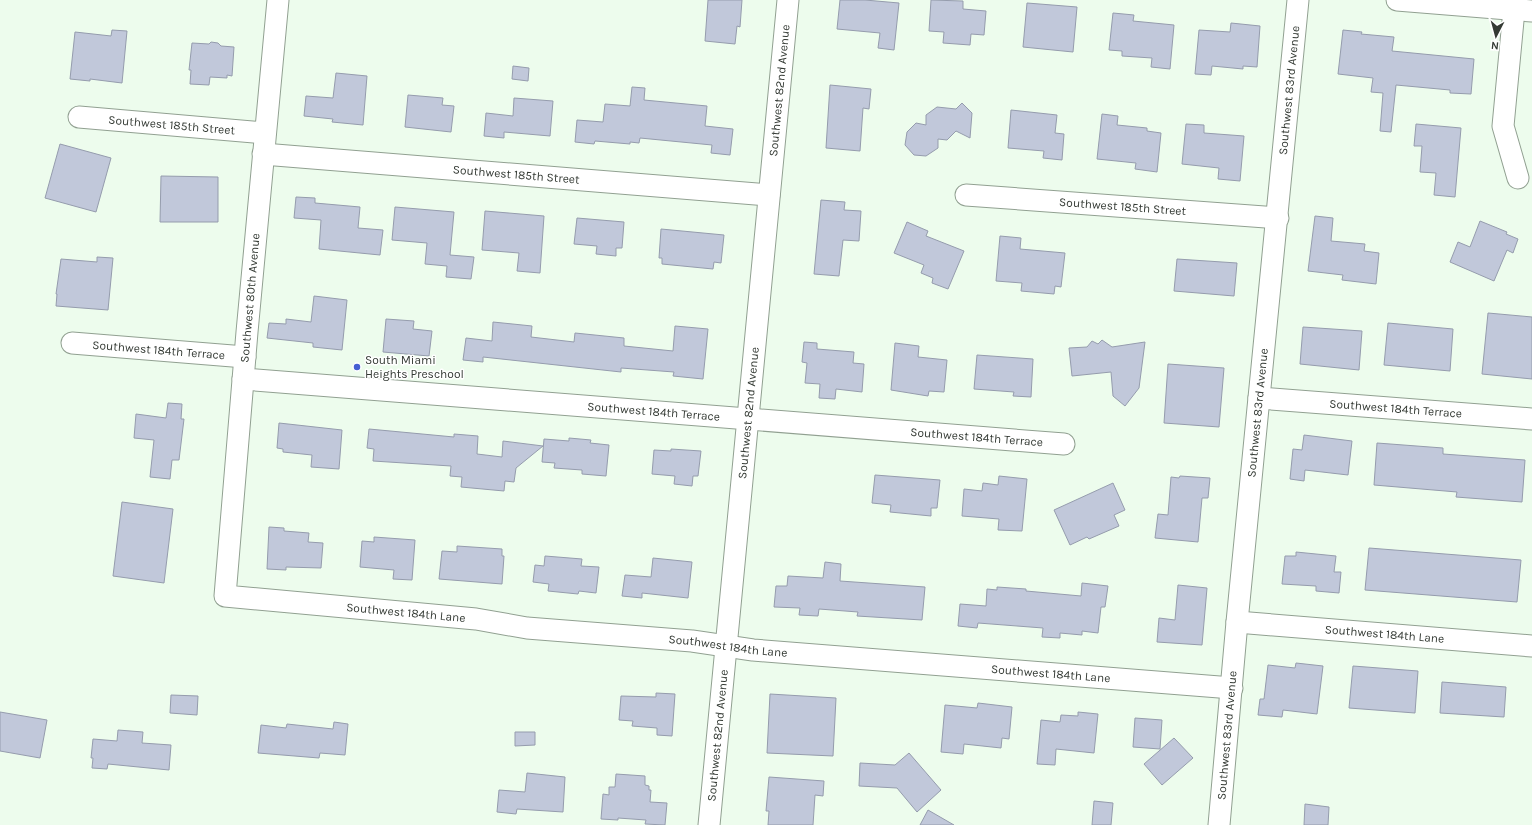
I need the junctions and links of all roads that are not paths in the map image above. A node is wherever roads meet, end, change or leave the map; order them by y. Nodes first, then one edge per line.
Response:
1 (278, 0) edge
2 (788, 0) edge
3 (1298, 0) edge
4 (1407, 0) edge
5 (1523, 10) edge
6 (79, 117) dead end
7 (265, 133) junction
8 (263, 154) junction
9 (1518, 178) dead end
10 (966, 194) dead end
11 (769, 196) junction
12 (1278, 218) junction
13 (72, 343) dead end
14 (245, 358) junction
15 (243, 379) junction
16 (1259, 398) junction
17 (748, 419) junction
18 (1532, 419) edge
19 (1064, 444) dead end
20 (225, 596) joint
21 (1237, 622) junction
22 (1532, 646) edge
23 (726, 647) junction
24 (1232, 688) junction
25 (709, 825) edge
26 (1219, 825) edge

1 - 7 street, Southwest 80th Avenue
2 - 11 street, Southwest 82nd Avenue
3 - 12 street, Southwest 83rd Avenue
4 - 5 street
5 - 9 street
6 - 7 street, Southwest 185th Street
7 - 8 street, Southwest 80th Avenue
8 - 11 street, Southwest 185th Street
8 - 14 street, Southwest 80th Avenue
10 - 12 street, Southwest 185th Street
11 - 17 street, Southwest 82nd Avenue
12 - 16 street, Southwest 83rd Avenue
13 - 14 street, Southwest 184th Terrace
14 - 15 street, Southwest 80th Avenue
15 - 17 street, Southwest 184th Terrace
15 - 20 street, Southwest 80th Avenue
16 - 18 street, Southwest 184th Terrace
16 - 21 street, Southwest 83rd Avenue
17 - 19 street, Southwest 184th Terrace
17 - 23 street, Southwest 82nd Avenue
20 - 23 street, Southwest 184th Lane
21 - 22 street, Southwest 184th Lane
21 - 24 street, Southwest 83rd Avenue
23 - 24 street, Southwest 184th Lane
23 - 25 street, Southwest 82nd Avenue
24 - 26 street, Southwest 83rd Avenue

